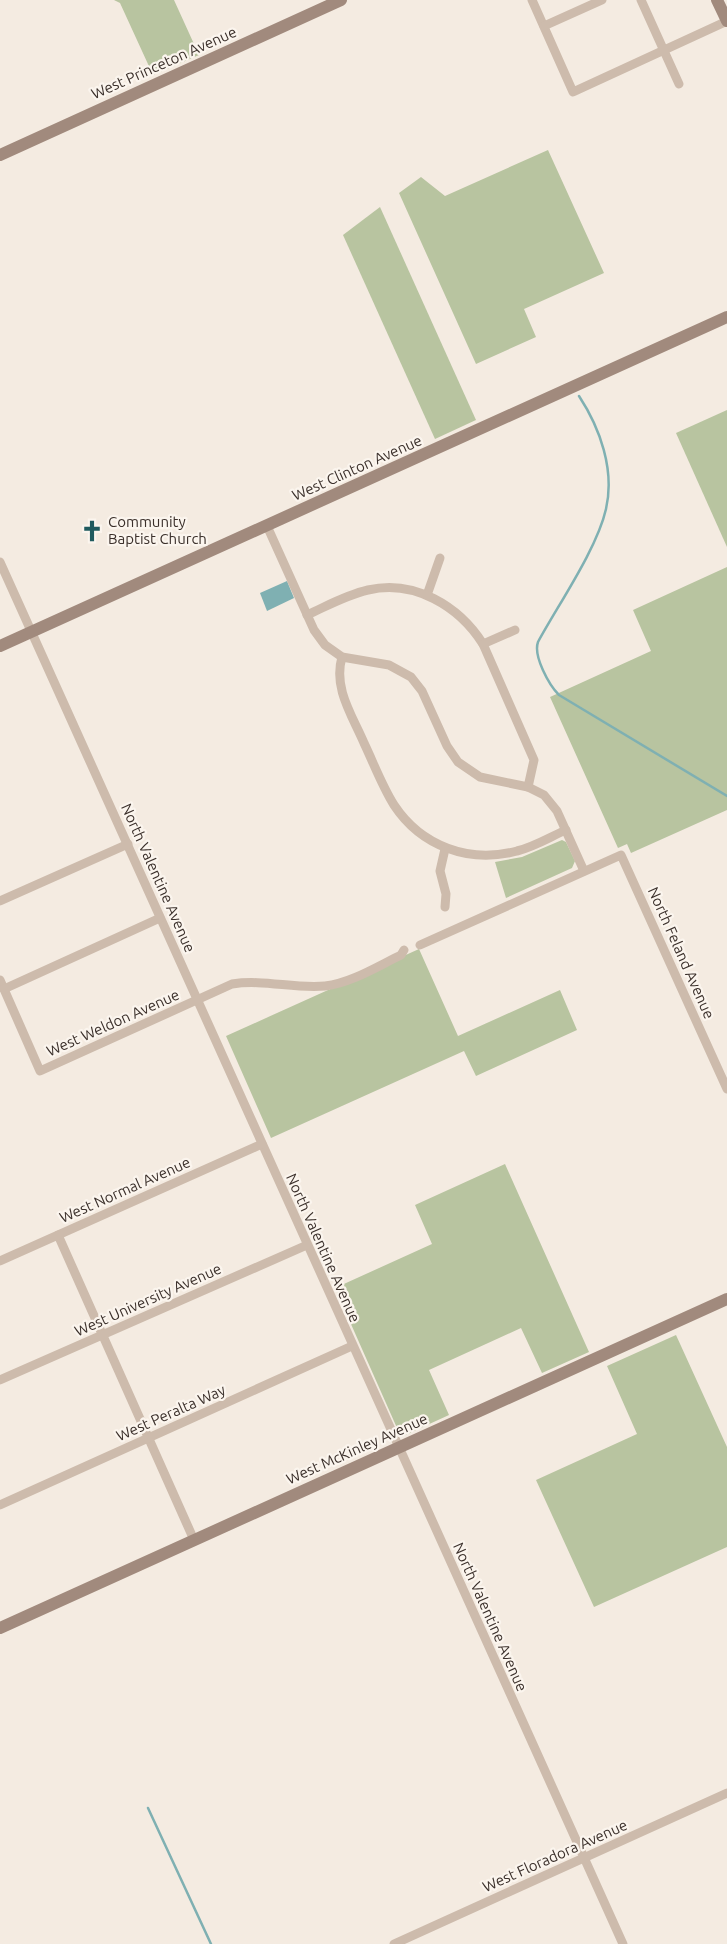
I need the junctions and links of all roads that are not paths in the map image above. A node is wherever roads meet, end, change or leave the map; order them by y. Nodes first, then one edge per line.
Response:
1 (341, 0) edge
2 (532, 0) edge
3 (602, 0) edge
4 (641, 0) edge
5 (717, 0) edge
6 (727, 21) edge
7 (544, 26) junction
8 (664, 50) junction
9 (679, 84) dead end
10 (0, 155) edge
11 (727, 317) edge
12 (267, 526) junction
13 (440, 558) dead end
14 (0, 562) edge
15 (427, 596) junction
16 (307, 614) junction
17 (515, 630) dead end
18 (31, 632) junction
19 (483, 644) junction
20 (0, 646) edge
21 (342, 657) junction
22 (528, 787) junction
23 (566, 830) junction
24 (128, 844) junction
25 (445, 849) junction
26 (584, 871) junction
27 (0, 900) edge
28 (445, 907) dead end
29 (160, 918) junction
30 (420, 945) dead end
31 (404, 950) dead end
32 (2, 985) edge
33 (196, 1000) junction
34 (727, 1089) edge
35 (262, 1144) junction
36 (58, 1235) junction
37 (307, 1245) junction
38 (0, 1261) edge
39 (727, 1299) edge
40 (103, 1334) junction
41 (352, 1346) junction
42 (0, 1380) edge
43 (149, 1438) junction
44 (398, 1448) junction
45 (0, 1505) edge
46 (194, 1540) junction
47 (0, 1628) edge
48 (727, 1794) edge
49 (584, 1858) junction
50 (394, 1944) edge
51 (623, 1944) edge

1 - 10 main road, West Princeton Avenue
2 - 7 street
3 - 7 street
4 - 8 street
5 - 6 main road
6 - 8 street
7 - 8 street
8 - 9 street
11 - 12 main road, West Clinton Avenue
12 - 16 street
12 - 18 main road, West Clinton Avenue
13 - 15 street
14 - 18 street, North Valentine Avenue
15 - 16 street
15 - 19 street
16 - 21 street
17 - 19 street
18 - 20 main road, West Clinton Avenue
18 - 24 street, North Valentine Avenue
19 - 22 street
21 - 22 street
21 - 25 street
22 - 23 street
23 - 25 street
23 - 26 street
24 - 27 street
24 - 29 street, North Valentine Avenue
25 - 28 street
26 - 30 street
26 - 34 street, North Feland Avenue
29 - 32 street
29 - 33 street, North Valentine Avenue
31 - 33 street, West Weldon Avenue
32 - 33 street, West Weldon Avenue
33 - 35 street, North Valentine Avenue
35 - 36 street, West Normal Avenue
35 - 37 street, North Valentine Avenue
36 - 38 street, West Normal Avenue
36 - 40 street
37 - 40 street, West University Avenue
37 - 41 street, North Valentine Avenue
39 - 44 main road, West McKinley Avenue
40 - 42 street, West University Avenue
40 - 43 street
41 - 43 street, West Peralta Way
41 - 44 street, North Valentine Avenue
43 - 45 street, West Peralta Way
43 - 46 street
44 - 46 main road, West McKinley Avenue
44 - 49 street, North Valentine Avenue
46 - 47 main road, West McKinley Avenue
48 - 49 street, West Floradora Avenue
49 - 50 street, West Floradora Avenue
49 - 51 street, North Valentine Avenue

